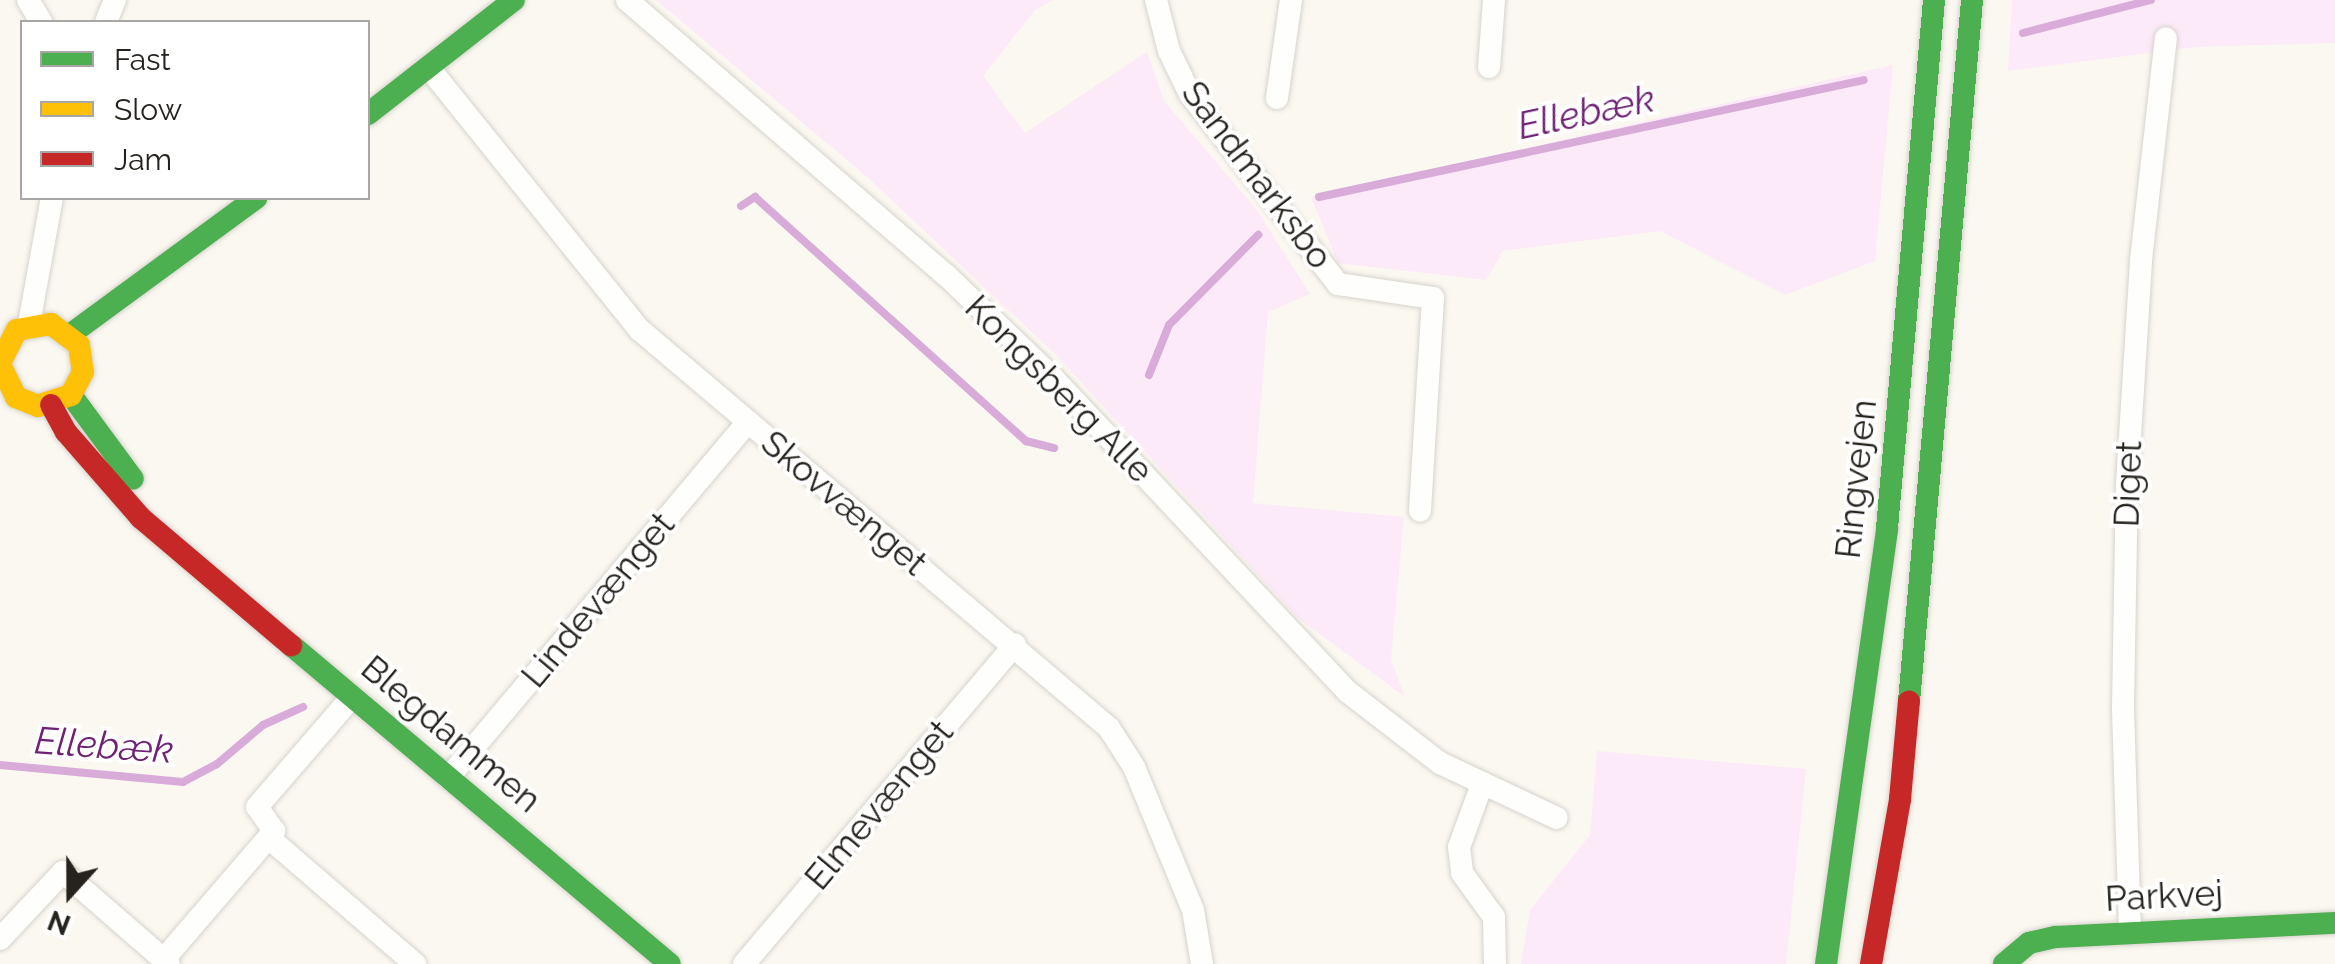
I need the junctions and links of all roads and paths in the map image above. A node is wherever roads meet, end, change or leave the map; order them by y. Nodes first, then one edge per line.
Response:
1 (514, 0) edge
2 (627, 0) edge
3 (1156, 0) edge
4 (1290, 0) edge
5 (1494, 0) edge
6 (1934, 0) edge
7 (1972, 0) edge
8 (2166, 38) dead end
9 (1490, 67) dead end
10 (429, 68) junction
11 (1277, 98) dead end
12 (370, 112) edge
13 (52, 200) edge
14 (253, 200) edge
15 (29, 324) junction
16 (71, 334) junction
17 (0, 364) edge
18 (4, 390) edge
19 (61, 400) junction
20 (748, 422) junction
21 (1420, 511) dead end
22 (1015, 646) junction
23 (352, 697) junction
24 (448, 778) junction
25 (1480, 787) junction
26 (1557, 818) dead end
27 (269, 838) junction
28 (2335, 924) edge
29 (2130, 932) junction
30 (0, 938) edge
31 (167, 962) edge
32 (412, 963) edge
33 (670, 964) edge
34 (744, 964) edge
35 (1202, 964) edge
36 (1495, 964) edge
37 (1826, 964) edge
38 (1871, 964) edge
39 (2004, 964) edge

1 - 10 main road
2 - 25 street, Kongsberg Alle
3 - 21 street, Sandmarksbo
4 - 11 street
5 - 9 street
6 - 37 main road, Ringvejen
7 - 38 main road, Ringvejen
8 - 29 street, Diget
10 - 12 main road
10 - 20 street, Skovvænget
13 - 15 street
14 - 16 main road
15 - 16 main road
15 - 17 main road
16 - 19 main road
17 - 18 main road
18 - 19 main road
19 - 23 main road, Blegdammen
20 - 22 street, Skovvænget
20 - 24 street, Lindevænget
22 - 34 street, Elmevænget
22 - 35 street, Skovvænget
23 - 24 main road, Blegdammen
23 - 27 street
24 - 33 main road, Blegdammen
25 - 26 street, Kongsberg Alle
25 - 36 street
27 - 31 street
27 - 32 street
28 - 29 main road, Parkvej
29 - 39 main road, Parkvej
30 - 31 street

